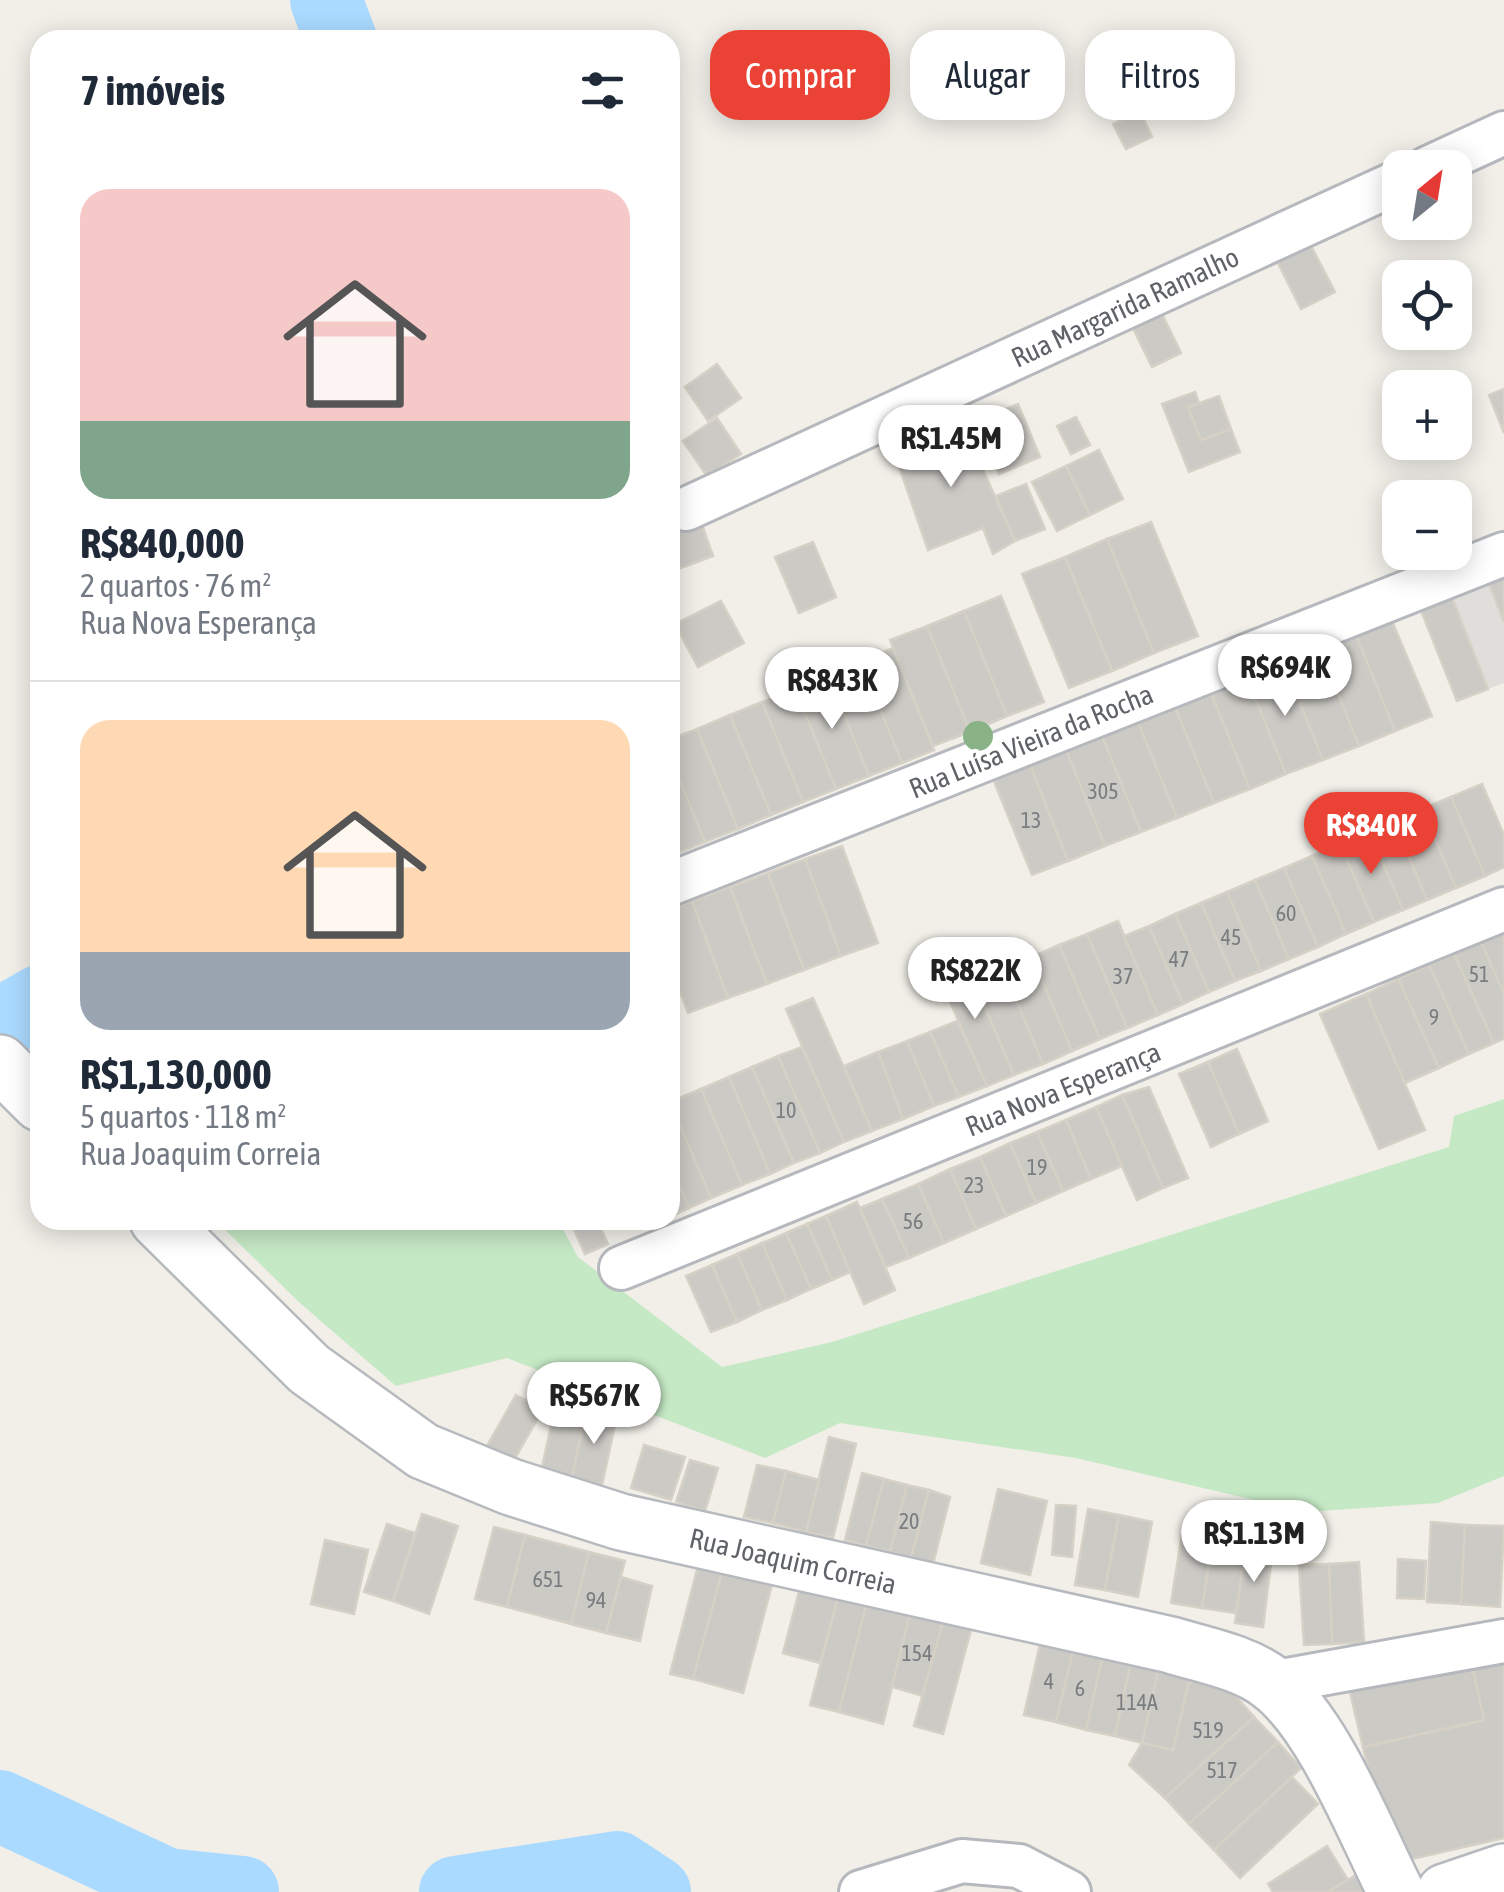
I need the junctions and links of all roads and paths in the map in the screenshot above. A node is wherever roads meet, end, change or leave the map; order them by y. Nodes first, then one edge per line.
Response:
1 (1504, 133) edge
2 (1467, 150) edge
3 (1382, 188) edge
4 (686, 509) dead end
5 (1504, 554) edge
6 (680, 880) edge
7 (1504, 909) edge
8 (168, 1230) edge
9 (622, 1268) dead end
10 (1504, 1642) edge
11 (1271, 1683) junction
12 (1504, 1872) edge
13 (862, 1892) edge
14 (1069, 1892) edge
15 (1396, 1892) edge
16 (1445, 1892) edge

1 - 2 street
3 - 4 street, Rua Margarida Ramalho
5 - 6 street, Rua Luísa Vieira da Rocha
7 - 9 street, Rua Nova Esperança
8 - 11 street, Rua Joaquim Correia
10 - 11 street
11 - 15 street, Rua Joaquim Correia
12 - 16 street
13 - 14 street

